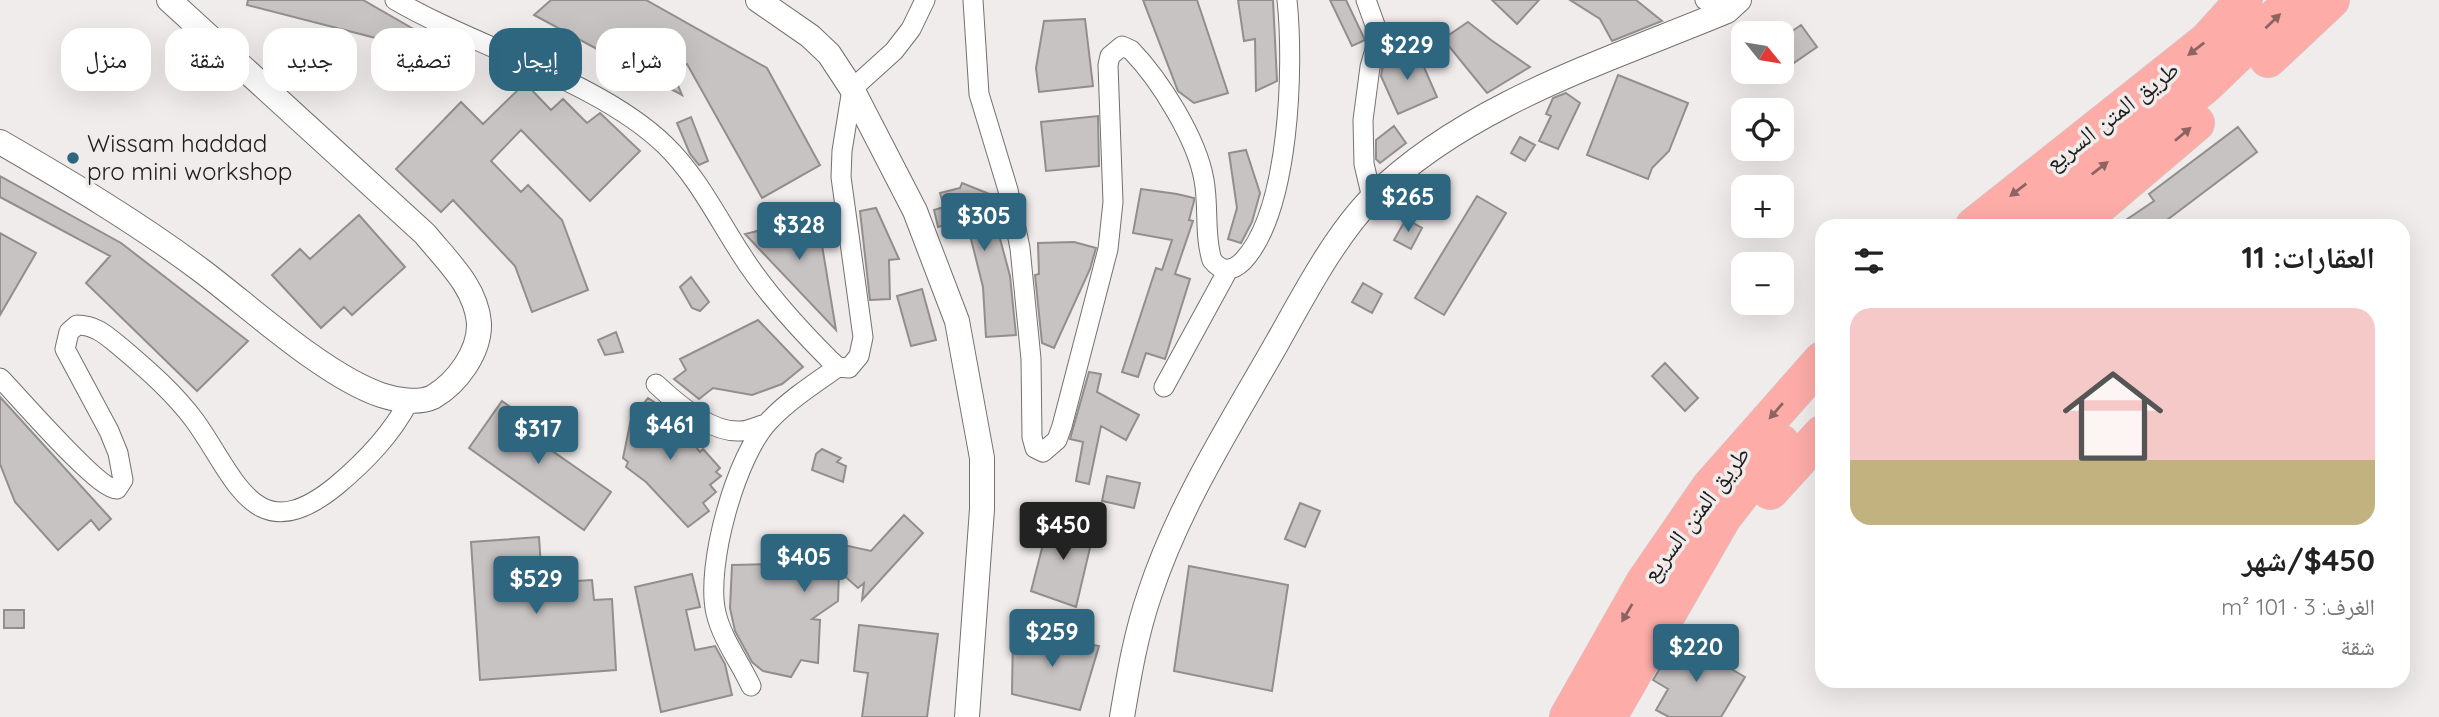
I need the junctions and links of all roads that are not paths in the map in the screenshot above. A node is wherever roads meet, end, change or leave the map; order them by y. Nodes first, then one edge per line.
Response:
1 (169, 0) edge
2 (190, 0) edge
3 (395, 0) edge
4 (758, 0) edge
5 (925, 0) edge
6 (973, 0) edge
7 (1287, 0) edge
8 (1366, 0) edge
9 (2294, 0) edge
10 (2332, 0) edge
11 (2238, 3) edge
12 (1724, 4) edge
13 (199, 28) edge
14 (202, 28) edge
15 (249, 74) edge
16 (852, 89) junction
17 (0, 142) edge
18 (1372, 198) junction
19 (1983, 219) edge
20 (2036, 219) edge
21 (2083, 219) edge
22 (1228, 270) junction
23 (838, 367) junction
24 (1815, 368) edge
25 (0, 378) edge
26 (656, 384) dead end
27 (1164, 387) dead end
28 (409, 401) junction
29 (1815, 405) edge
30 (766, 424) junction
31 (1815, 443) edge
32 (1700, 556) junction
33 (751, 686) dead end
34 (967, 717) edge
35 (1122, 717) edge
36 (1568, 717) edge
37 (1608, 717) edge

1 - 13 street
2 - 14 street
3 - 23 street
4 - 16 street
5 - 16 street
6 - 22 street
7 - 22 street
8 - 18 street
20 -> 9 highway, طريق المتن السريع
21 -> 10 highway
11 -> 19 highway, طريق المتن السريع
12 - 18 street
15 - 28 street
16 - 23 street
16 - 34 street
17 - 28 street
18 - 35 street
22 - 27 street
23 - 30 street
24 -> 36 highway, طريق المتن السريع
25 - 28 street
26 - 30 street
29 - 32 highway, طريق المتن السريع
30 - 33 street
31 - 32 highway
32 - 37 highway, طريق المتن السريع

